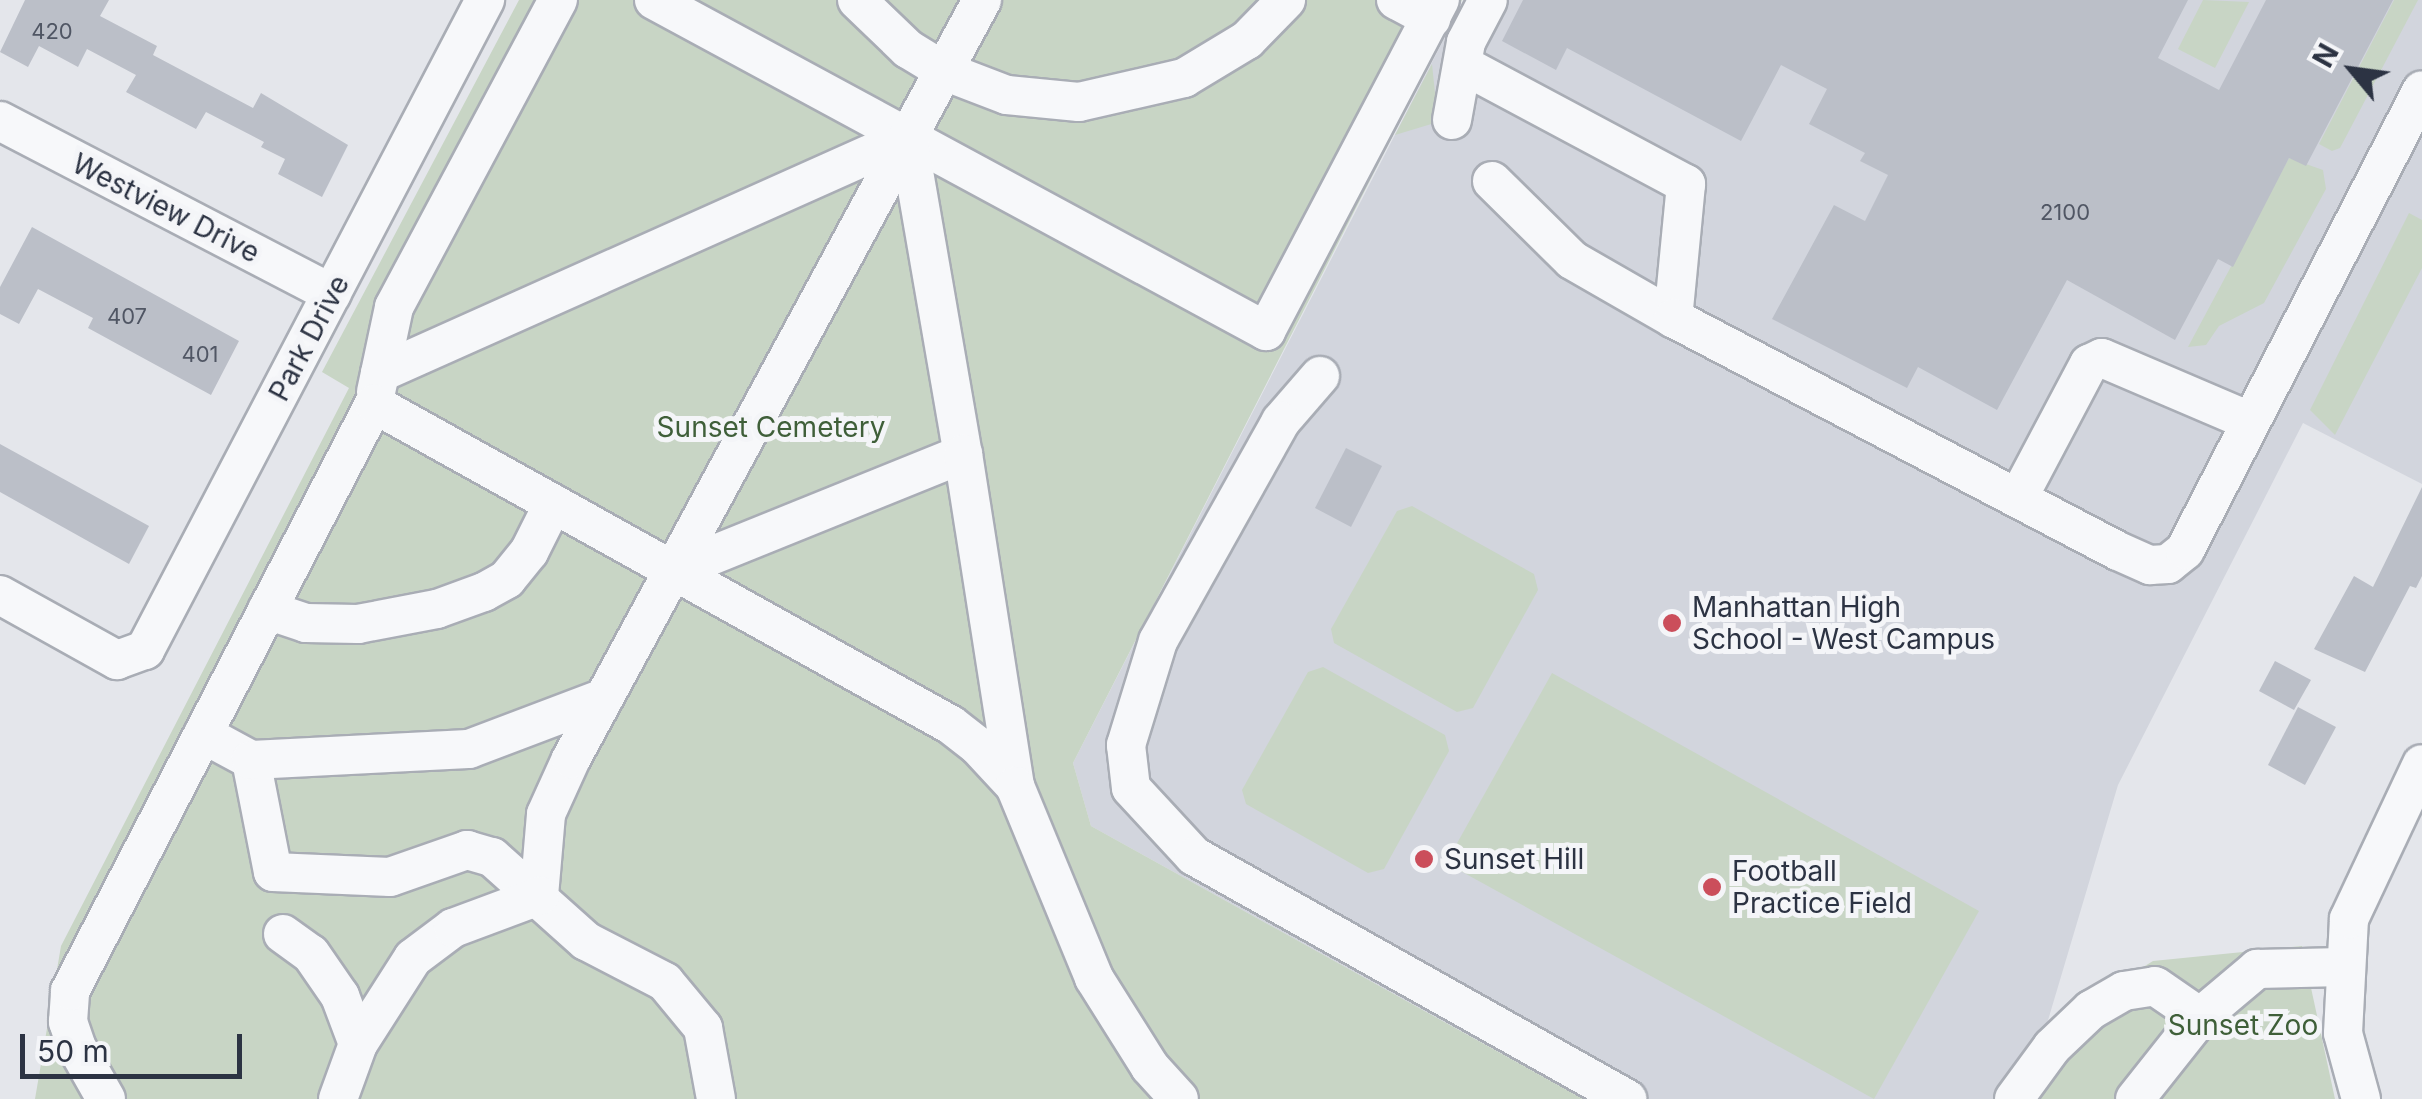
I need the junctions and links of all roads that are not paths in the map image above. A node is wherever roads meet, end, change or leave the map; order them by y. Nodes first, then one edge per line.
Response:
1 (485, 0) edge
2 (558, 0) edge
3 (654, 0) edge
4 (857, 0) edge
5 (982, 0) edge
6 (1286, 0) edge
7 (1396, 0) edge
8 (1488, 0) edge
9 (1435, 10) edge
10 (1462, 70) junction
11 (944, 71) junction
12 (2422, 90) edge
13 (1452, 120) dead end
14 (0, 122) edge
15 (908, 137) junction
16 (1492, 181) dead end
17 (332, 294) junction
18 (1672, 318) junction
19 (1320, 376) dead end
20 (377, 389) junction
21 (2250, 421) junction
22 (963, 454) junction
23 (2018, 498) junction
24 (553, 504) junction
25 (674, 571) junction
26 (0, 595) edge
27 (267, 610) junction
28 (604, 698) junction
29 (203, 734) junction
30 (251, 760) junction
31 (2422, 764) edge
32 (1015, 786) junction
33 (540, 896) junction
34 (283, 934) dead end
35 (2342, 967) junction
36 (2200, 1017) junction
37 (358, 1044) junction
38 (2146, 1095) edge
39 (719, 1097) edge
40 (106, 1099) edge
41 (338, 1099) edge
42 (1179, 1099) edge
43 (1627, 1099) edge
44 (2014, 1099) edge
45 (2362, 1099) edge

1 - 17 street, Park Drive
2 - 20 street
3 - 15 street
4 - 11 street
5 - 11 street
6 - 11 street
7 - 9 street
8 - 10 street
9 - 15 street
10 - 13 street
10 - 18 street
11 - 15 street
12 - 21 street
14 - 17 street, Westview Drive
15 - 20 street
15 - 22 street
15 - 25 street
16 - 18 street
17 - 26 street, Park Drive
18 - 23 street
19 - 43 street
20 - 24 street
20 - 27 street
21 - 23 street
21 - 23 street
22 - 25 street
22 - 32 street
24 - 25 street
24 - 27 street
25 - 28 street
25 - 32 street
27 - 29 street
28 - 30 street
28 - 33 street
29 - 30 street
29 - 40 street
30 - 33 street
31 - 35 street
32 - 42 street
33 - 37 street
33 - 39 street
34 - 37 street
35 - 36 street
35 - 45 street
36 - 38 street
36 - 44 street
37 - 41 street

